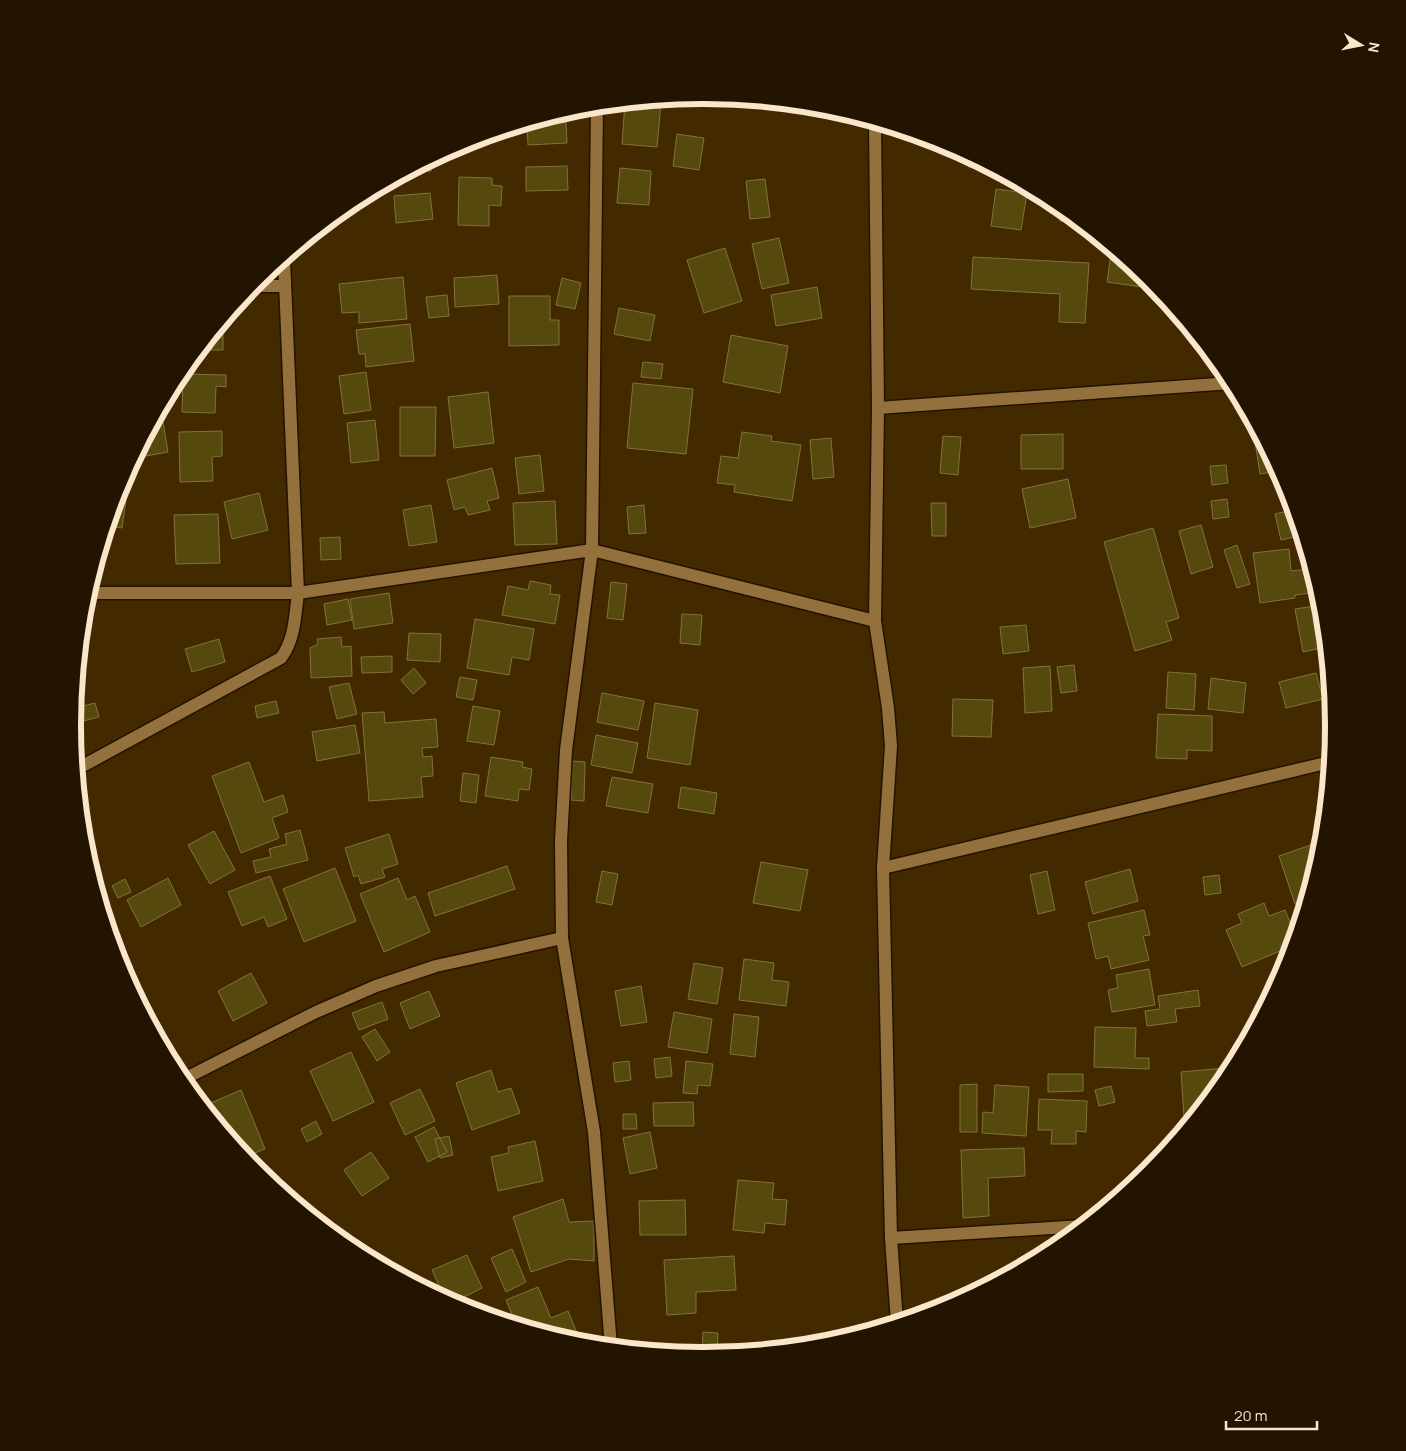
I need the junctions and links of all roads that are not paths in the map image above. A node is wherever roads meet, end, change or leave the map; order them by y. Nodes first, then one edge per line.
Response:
1 (597, 113) edge
2 (875, 128) edge
3 (284, 266) edge
4 (263, 286) edge
5 (285, 286) junction
6 (1222, 384) edge
7 (878, 408) junction
8 (592, 550) junction
9 (96, 593) edge
10 (298, 593) junction
11 (875, 621) junction
12 (1323, 764) edge
13 (83, 766) edge
14 (883, 868) junction
15 (562, 938) junction
16 (190, 1076) edge
17 (1070, 1227) edge
18 (891, 1238) junction
19 (896, 1316) edge
20 (610, 1340) edge

1 - 8 street
2 - 7 street
3 - 5 street
4 - 5 street
5 - 10 street
6 - 7 street
7 - 11 street
8 - 10 street
8 - 11 street
8 - 15 street
9 - 10 street
10 - 13 street
11 - 14 street
12 - 14 street
14 - 18 street
15 - 16 street
15 - 20 street
17 - 18 street
18 - 19 street

